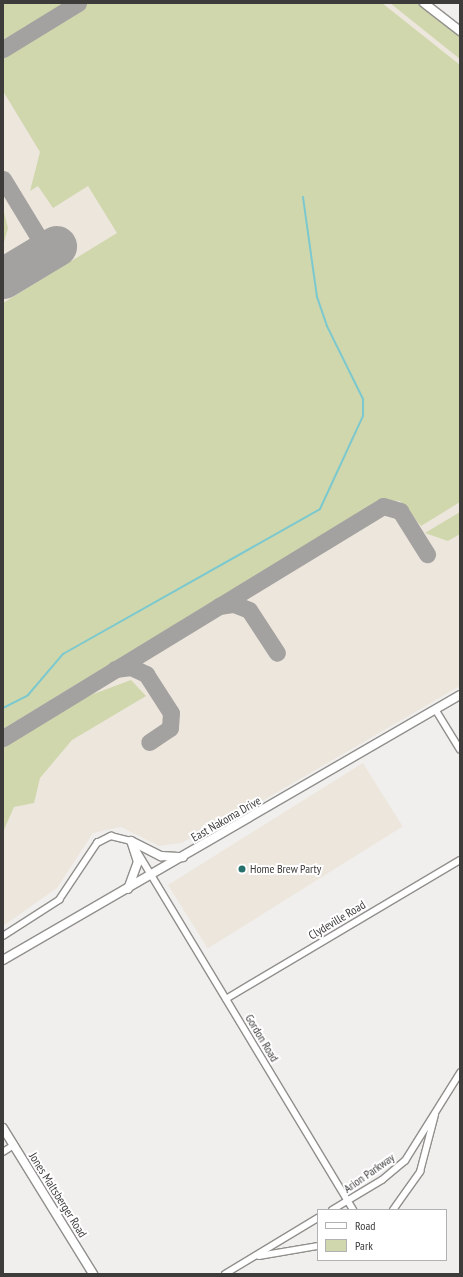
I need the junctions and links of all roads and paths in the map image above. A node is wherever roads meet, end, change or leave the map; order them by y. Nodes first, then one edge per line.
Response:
1 (424, 3) edge
2 (460, 31) edge
3 (460, 695) edge
4 (436, 710) junction
5 (460, 749) edge
6 (131, 841) junction
7 (184, 857) junction
8 (460, 860) edge
9 (154, 875) junction
10 (128, 890) junction
11 (3, 936) edge
12 (3, 960) edge
13 (226, 999) junction
14 (460, 1073) edge
15 (437, 1107) junction
16 (3, 1128) edge
17 (14, 1146) junction
18 (3, 1152) edge
19 (348, 1201) junction
20 (334, 1209) edge
21 (353, 1209) edge
22 (394, 1209) edge
23 (317, 1219) edge
24 (317, 1246) edge
25 (257, 1256) junction
26 (93, 1274) edge
27 (225, 1274) edge

1 - 2 main road
3 - 4 main road, East Nakoma Drive
4 - 5 street
4 - 7 main road, East Nakoma Drive
6 - 7 main road
6 - 9 street, Gordon Road
6 - 10 main road
6 - 11 street
7 - 9 main road, East Nakoma Drive
8 - 13 street, Clydeville Road
9 - 10 main road, East Nakoma Drive
9 - 13 street, Gordon Road
10 - 12 main road, East Nakoma Drive
13 - 19 street, Gordon Road
14 - 15 street, Arion Parkway
15 - 19 street, Arion Parkway
15 - 22 street, Arion Parkway
16 - 17 main road, Jones Maltsberger Road
17 - 18 street
17 - 26 main road, Jones Maltsberger Road
19 - 20 street, Arion Parkway
19 - 21 street, Gordon Road
23 - 25 street
24 - 25 street
25 - 27 street

